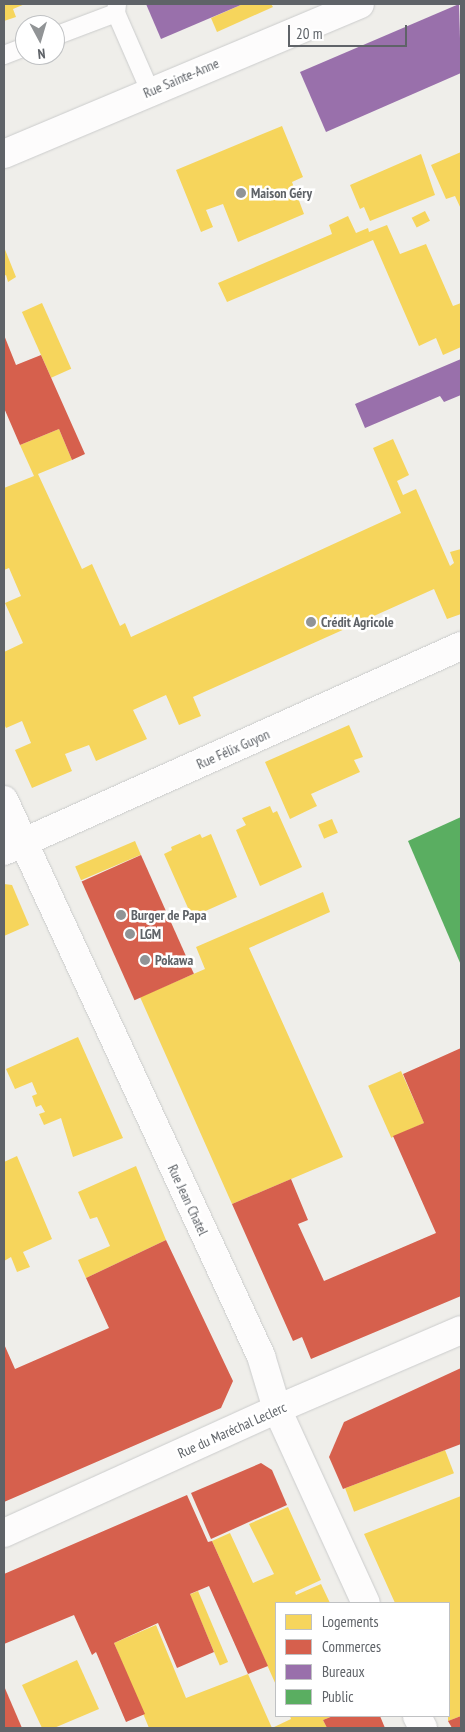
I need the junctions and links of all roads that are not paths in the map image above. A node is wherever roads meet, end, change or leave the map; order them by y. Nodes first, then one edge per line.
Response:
1 (360, 4) edge
2 (117, 8) edge
3 (65, 31) edge
4 (150, 91) junction
5 (4, 154) edge
6 (461, 646) edge
7 (4, 800) edge
8 (13, 846) edge
9 (461, 1330) edge
10 (277, 1409) junction
11 (4, 1533) edge
12 (366, 1602) edge

1 - 4 street, Rue Sainte-Anne
2 - 3 lane
2 - 4 lane
4 - 5 street, Rue Sainte-Anne
6 - 8 street, Rue Félix Guyon
7 - 8 street, Rue Jean Chatel
8 - 10 street, Rue Jean Chatel
9 - 10 street, Rue du Maréchal Leclerc
10 - 11 street, Rue du Maréchal Leclerc
10 - 12 street, Rue Jean Chatel

